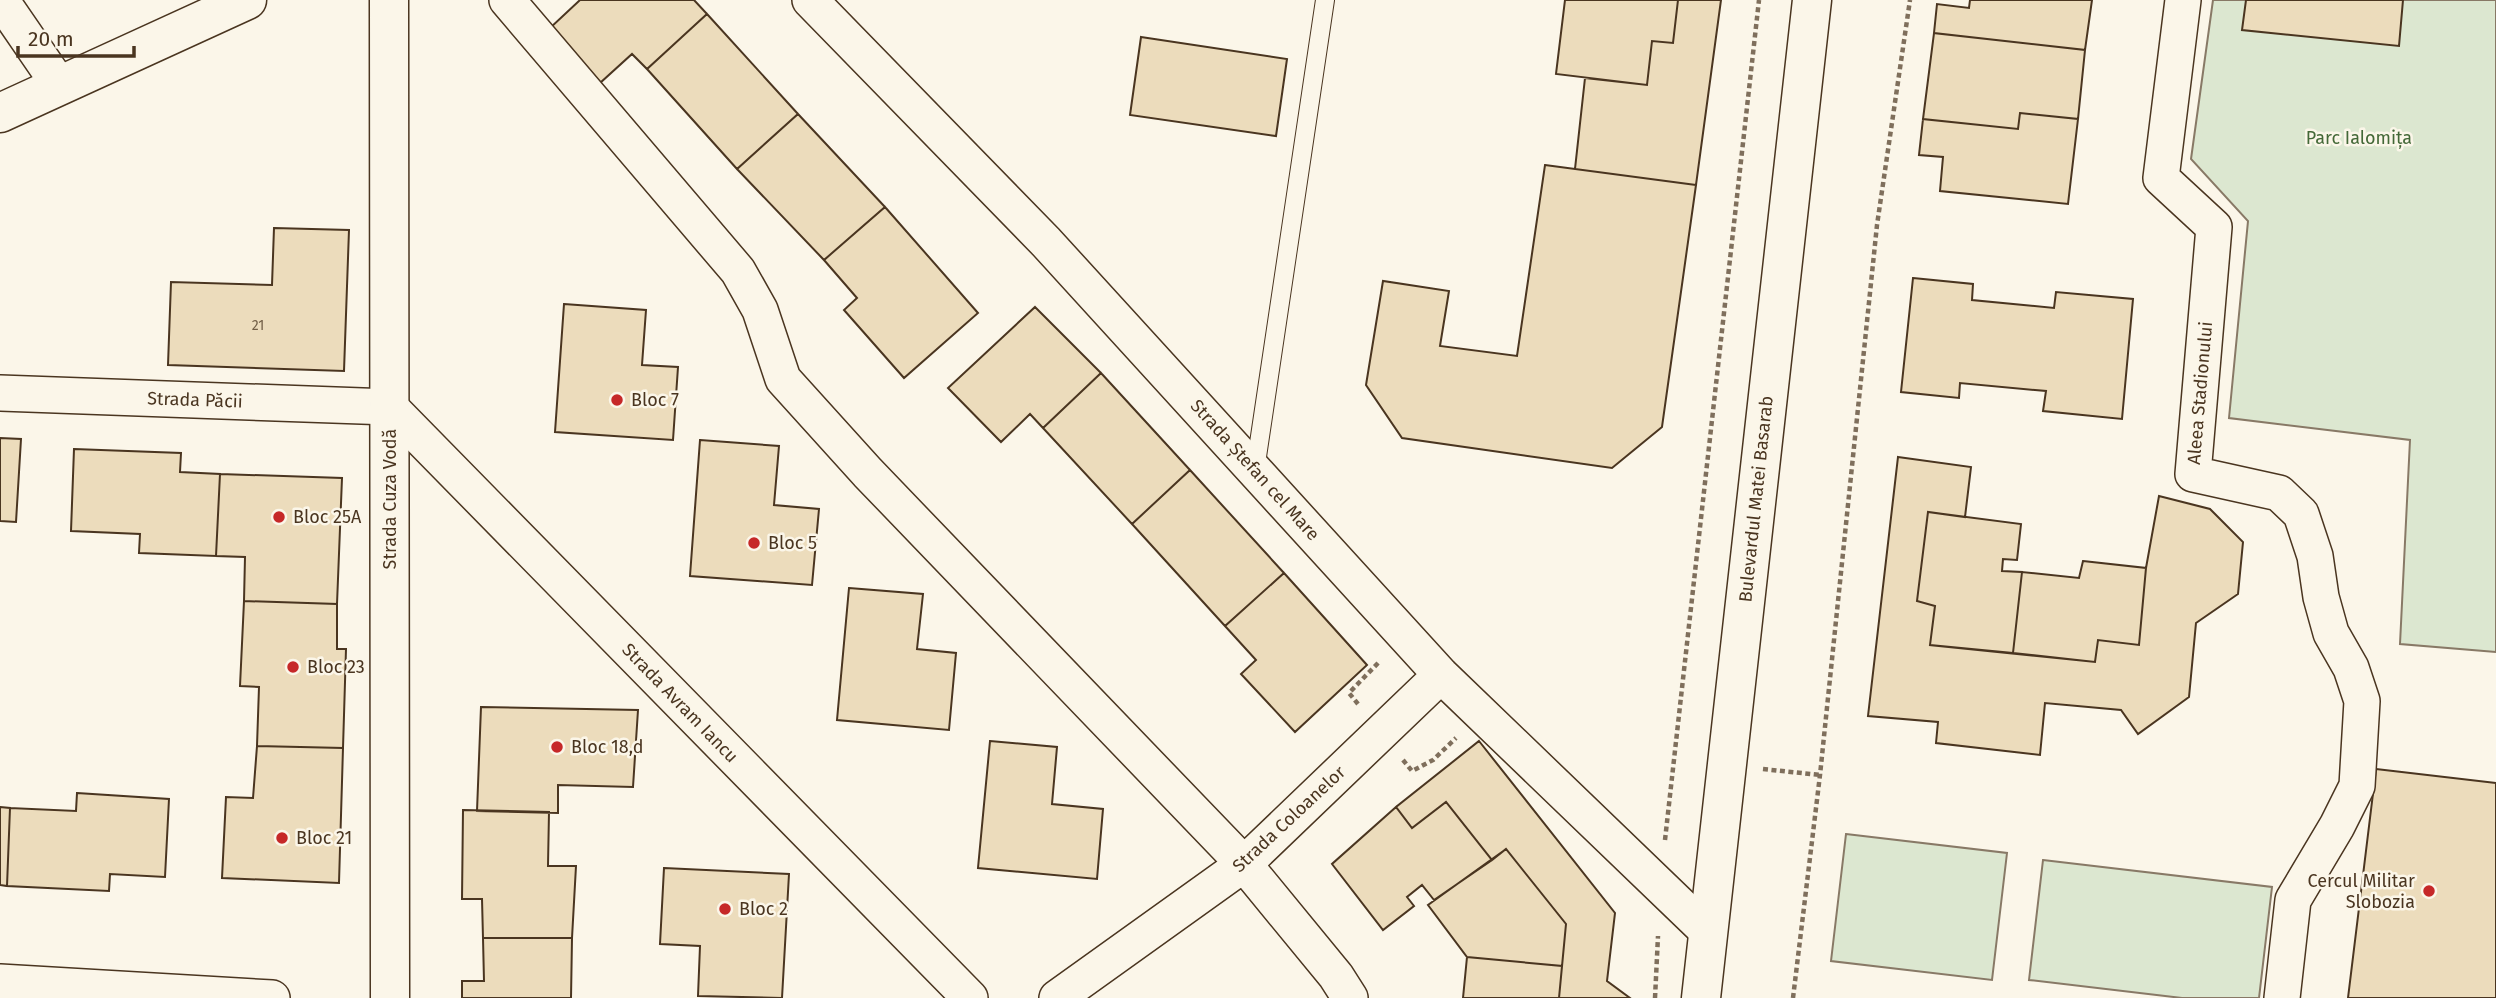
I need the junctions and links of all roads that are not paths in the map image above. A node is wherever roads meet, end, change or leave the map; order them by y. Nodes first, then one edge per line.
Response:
1 (1, 0) edge
2 (247, 0) edge
3 (389, 0) edge
4 (506, 0) edge
5 (810, 0) edge
6 (1325, 0) edge
7 (1812, 0) edge
8 (2183, 0) edge
9 (60, 86) junction
10 (0, 113) edge
11 (0, 394) edge
12 (390, 407) junction
13 (1255, 470) junction
14 (1441, 675) junction
15 (1244, 864) junction
16 (1708, 932) junction
17 (0, 982) edge
18 (272, 998) edge
19 (390, 998) edge
20 (970, 998) edge
21 (1057, 998) edge
22 (1350, 998) edge
23 (1701, 998) edge
24 (2282, 998) edge

1 - 9 street
2 - 9 street
3 - 12 street, Strada Cuza Vodă
4 - 15 street
5 - 13 street, Strada Ștefan cel Mare
6 - 13 lane
7 - 16 street, Bulevardul Matei Basarab
8 - 24 street, Aleea Stadionului
9 - 10 street
11 - 12 street, Strada Păcii
12 - 19 street, Strada Cuza Vodă
12 - 20 street, Strada Avram Iancu
13 - 14 street, Strada Ștefan cel Mare
14 - 15 street, Strada Coloanelor
14 - 16 street, Strada Ștefan cel Mare
15 - 21 street, Strada Coloanelor
15 - 22 street
16 - 23 street, Bulevardul Matei Basarab
17 - 18 street

